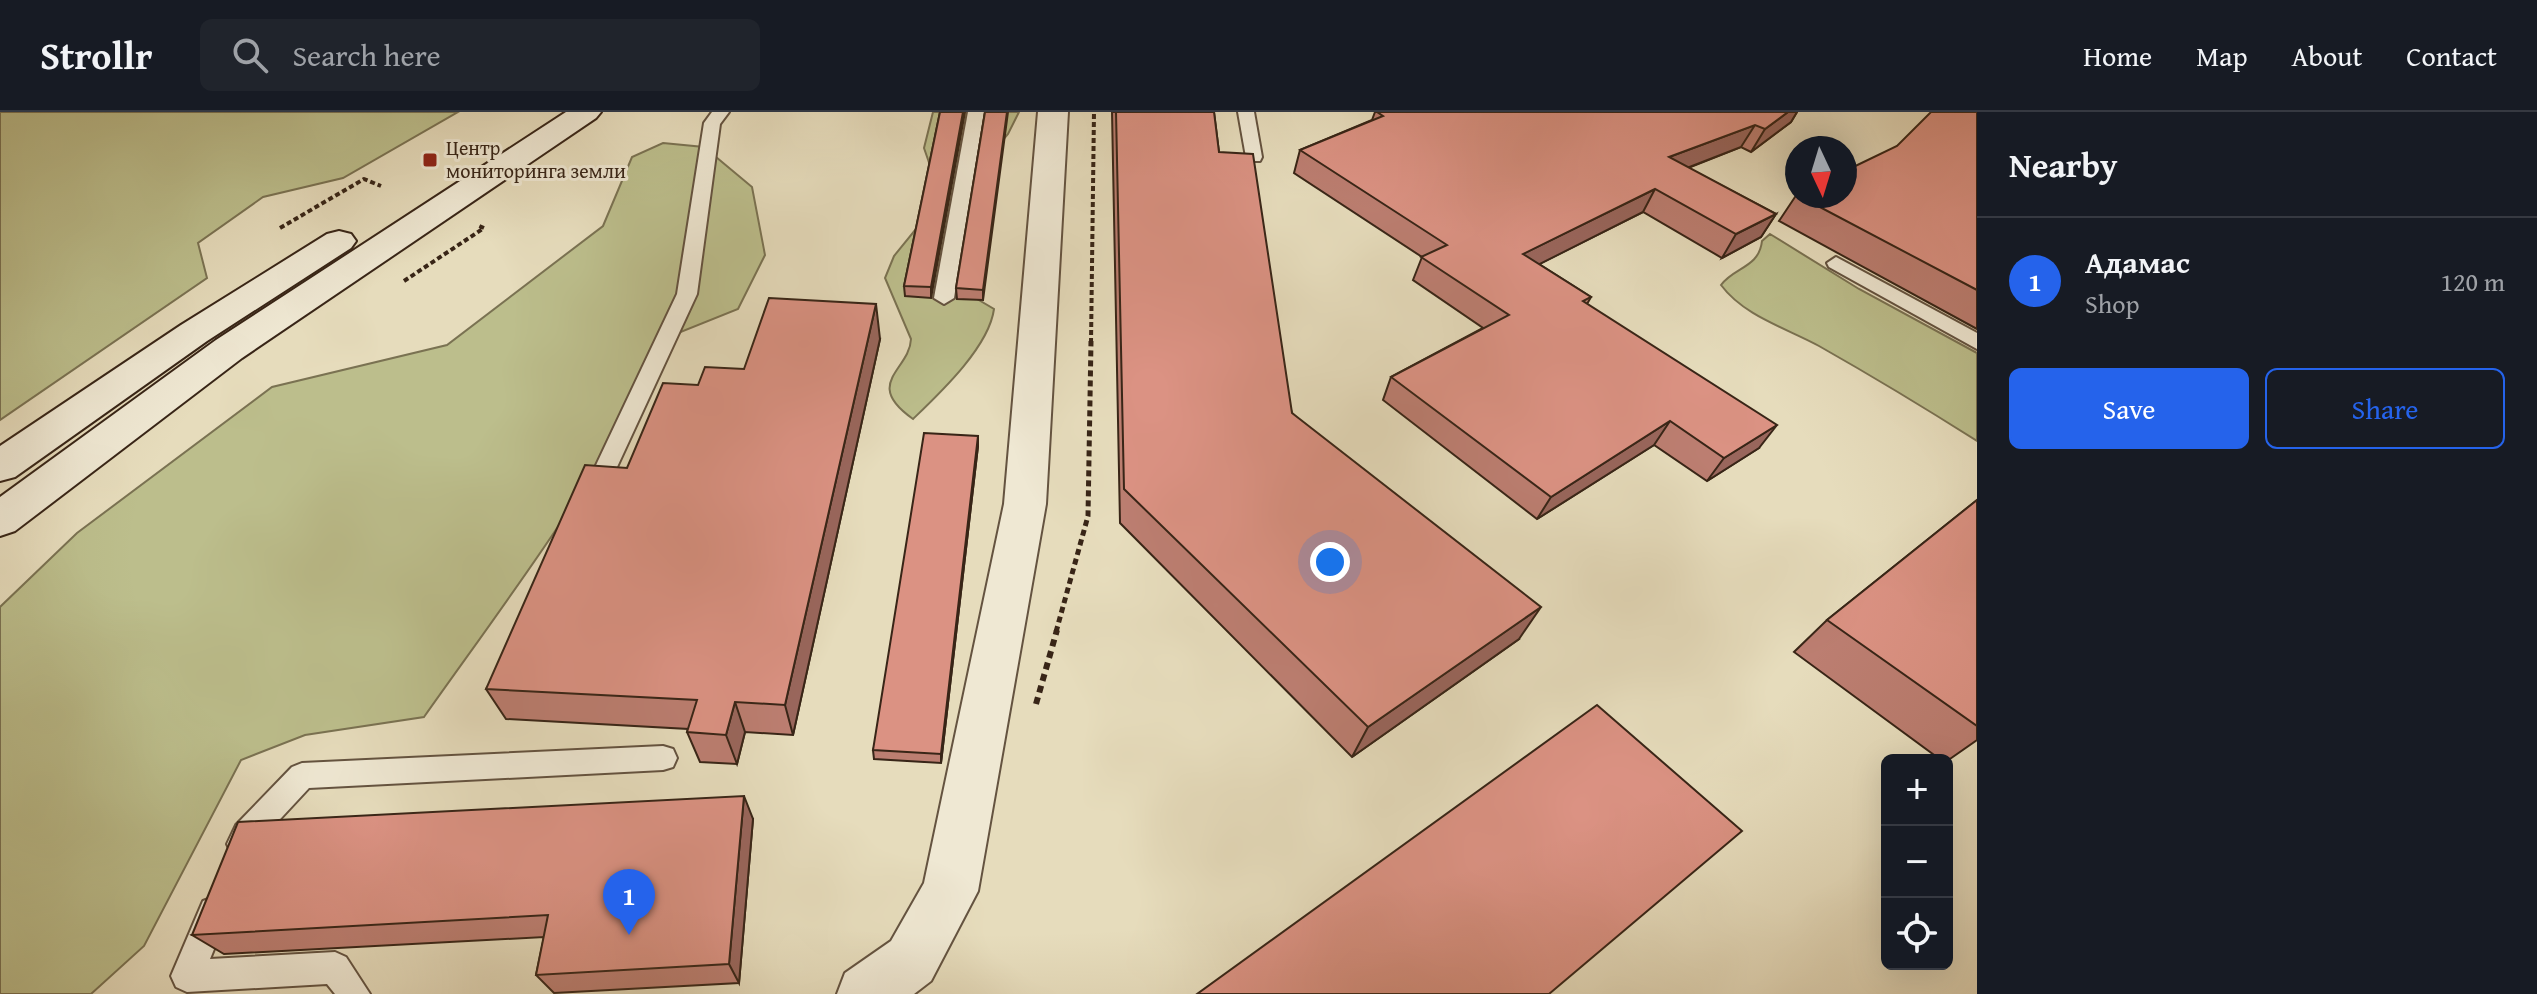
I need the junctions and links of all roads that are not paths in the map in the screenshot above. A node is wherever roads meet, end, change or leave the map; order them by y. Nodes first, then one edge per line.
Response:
1 (539, 112) edge
2 (586, 112) edge
3 (721, 112) edge
4 (976, 112) edge
5 (1053, 112) edge
6 (1246, 112) edge
7 (1254, 157) edge
8 (1836, 263) dead end
9 (944, 298) dead end
10 (1977, 342) edge
11 (0, 466) edge
12 (600, 480) edge
13 (0, 520) edge
14 (663, 758) dead end
15 (234, 863) edge
16 (222, 892) edge
17 (354, 994) edge
18 (866, 994) edge

1 - 11 main road
2 - 13 main road
3 - 12 lane
4 - 9 lane
5 - 18 main road
6 - 7 lane
8 - 10 lane
14 - 15 lane
16 - 17 lane

